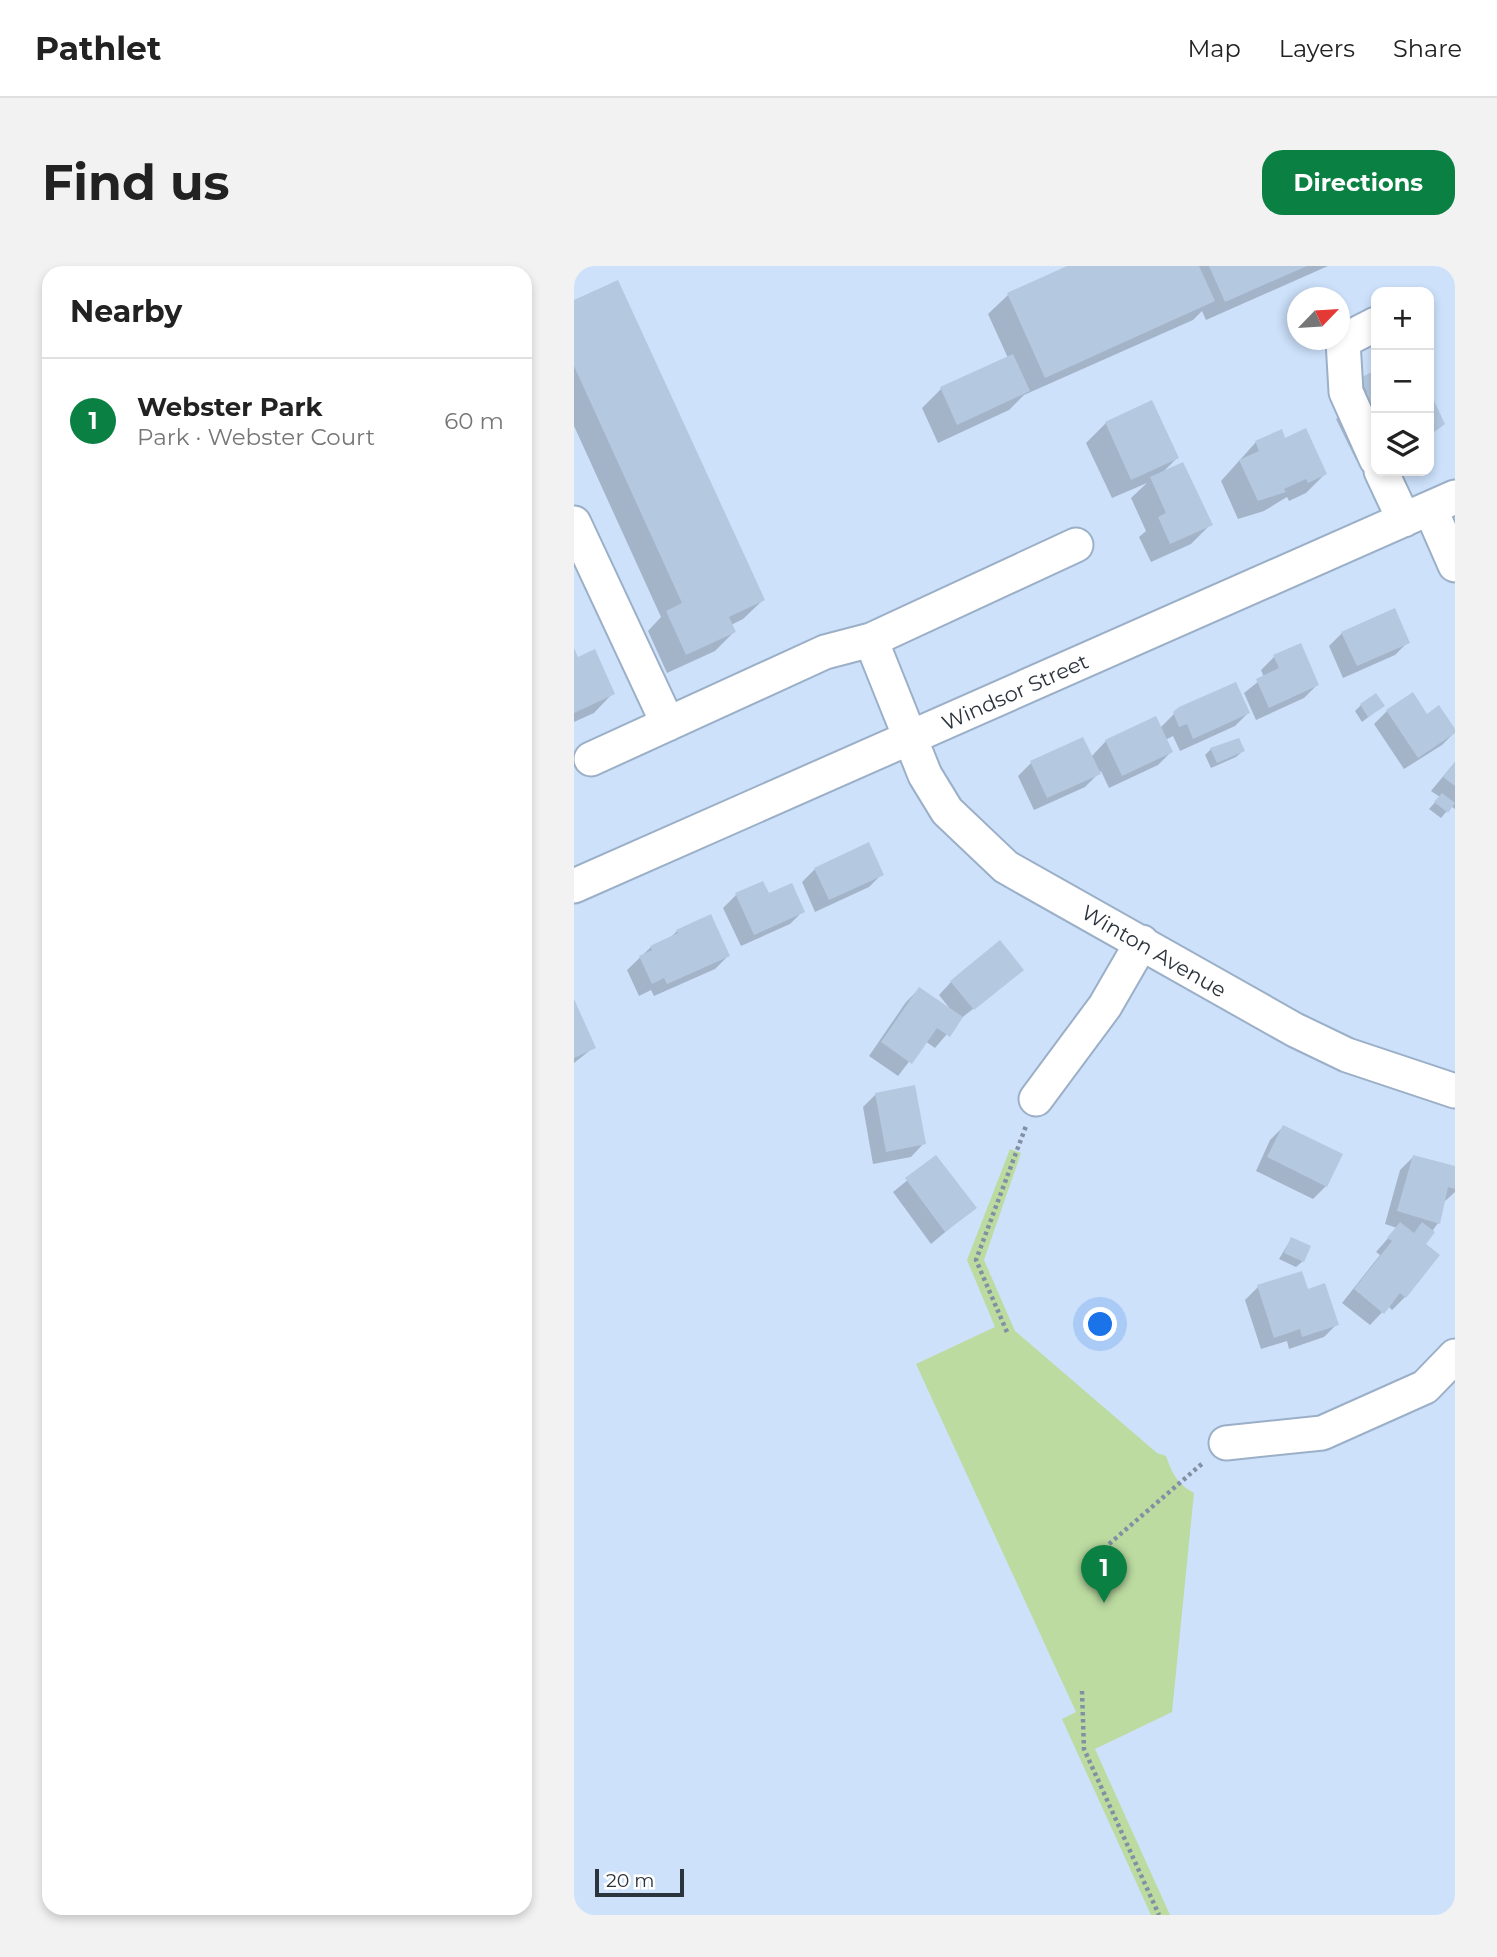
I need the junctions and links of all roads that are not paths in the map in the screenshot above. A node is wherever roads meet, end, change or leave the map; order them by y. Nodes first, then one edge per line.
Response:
1 (1371, 327) edge
2 (1371, 448) edge
3 (1387, 476) edge
4 (1429, 508) edge
5 (574, 523) edge
6 (1076, 545) dead end
7 (1455, 565) edge
8 (871, 640) junction
9 (668, 723) junction
10 (908, 738) junction
11 (591, 759) dead end
12 (574, 886) edge
13 (1142, 942) junction
14 (1455, 1091) edge
15 (1036, 1099) road end
16 (1455, 1356) edge
17 (1226, 1443) road end

1 - 2 street
3 - 4 street
4 - 7 street
4 - 10 street, Windsor Street
5 - 9 street
6 - 8 street
8 - 9 street
8 - 10 street, Winton Avenue
9 - 11 street
10 - 12 street, Windsor Street
10 - 13 street, Winton Avenue
13 - 14 street, Winton Avenue
13 - 15 street
16 - 17 street

